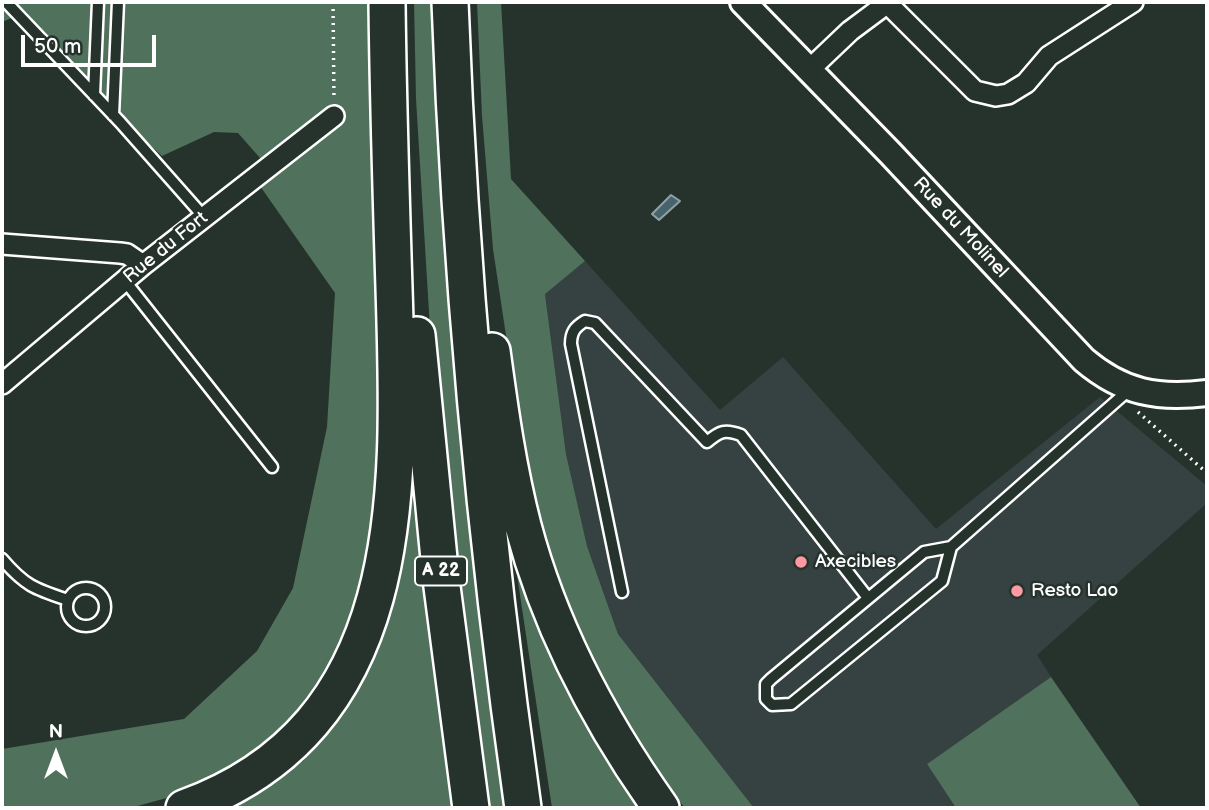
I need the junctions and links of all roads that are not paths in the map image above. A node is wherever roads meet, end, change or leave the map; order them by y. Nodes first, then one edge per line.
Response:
1 (6, 2) edge
2 (99, 2) edge
3 (118, 2) edge
4 (387, 2) edge
5 (399, 2) edge
6 (450, 2) edge
7 (744, 2) edge
8 (888, 2) edge
9 (1133, 2) edge
10 (809, 69) junction
11 (94, 95) junction
12 (113, 115) junction
13 (334, 116) road end
14 (455, 131) junction
15 (204, 217) junction
16 (2, 244) edge
17 (143, 265) junction
18 (125, 281) junction
19 (2, 384) edge
20 (1126, 393) junction
21 (1207, 393) edge
22 (272, 467) dead end
23 (950, 547) junction
24 (2, 559) edge
25 (622, 593) dead end
26 (868, 598) junction
27 (68, 600) junction
28 (184, 808) edge
29 (471, 808) edge
30 (523, 808) edge
31 (661, 808) edge

1 - 11 lane
2 - 11 lane
3 - 12 lane
4 - 28 highway
5 - 29 highway, A 22
6 - 14 highway, A 22
7 - 10 street, Rue du Molinel
8 - 9 street
8 - 10 street
10 - 20 street, Rue du Molinel
11 - 12 lane
12 - 15 lane
13 - 15 street, Rue du Fort
14 - 30 highway, A 22
14 - 31 highway
15 - 17 street, Rue du Fort
16 - 17 street
17 - 18 street, Rue du Fort
18 - 19 street, Rue du Fort
18 - 22 lane
20 - 21 street, Rue du Molinel
20 - 23 lane
23 - 26 lane
23 - 26 lane
24 - 27 lane
25 - 26 lane
27 - 27 lane

